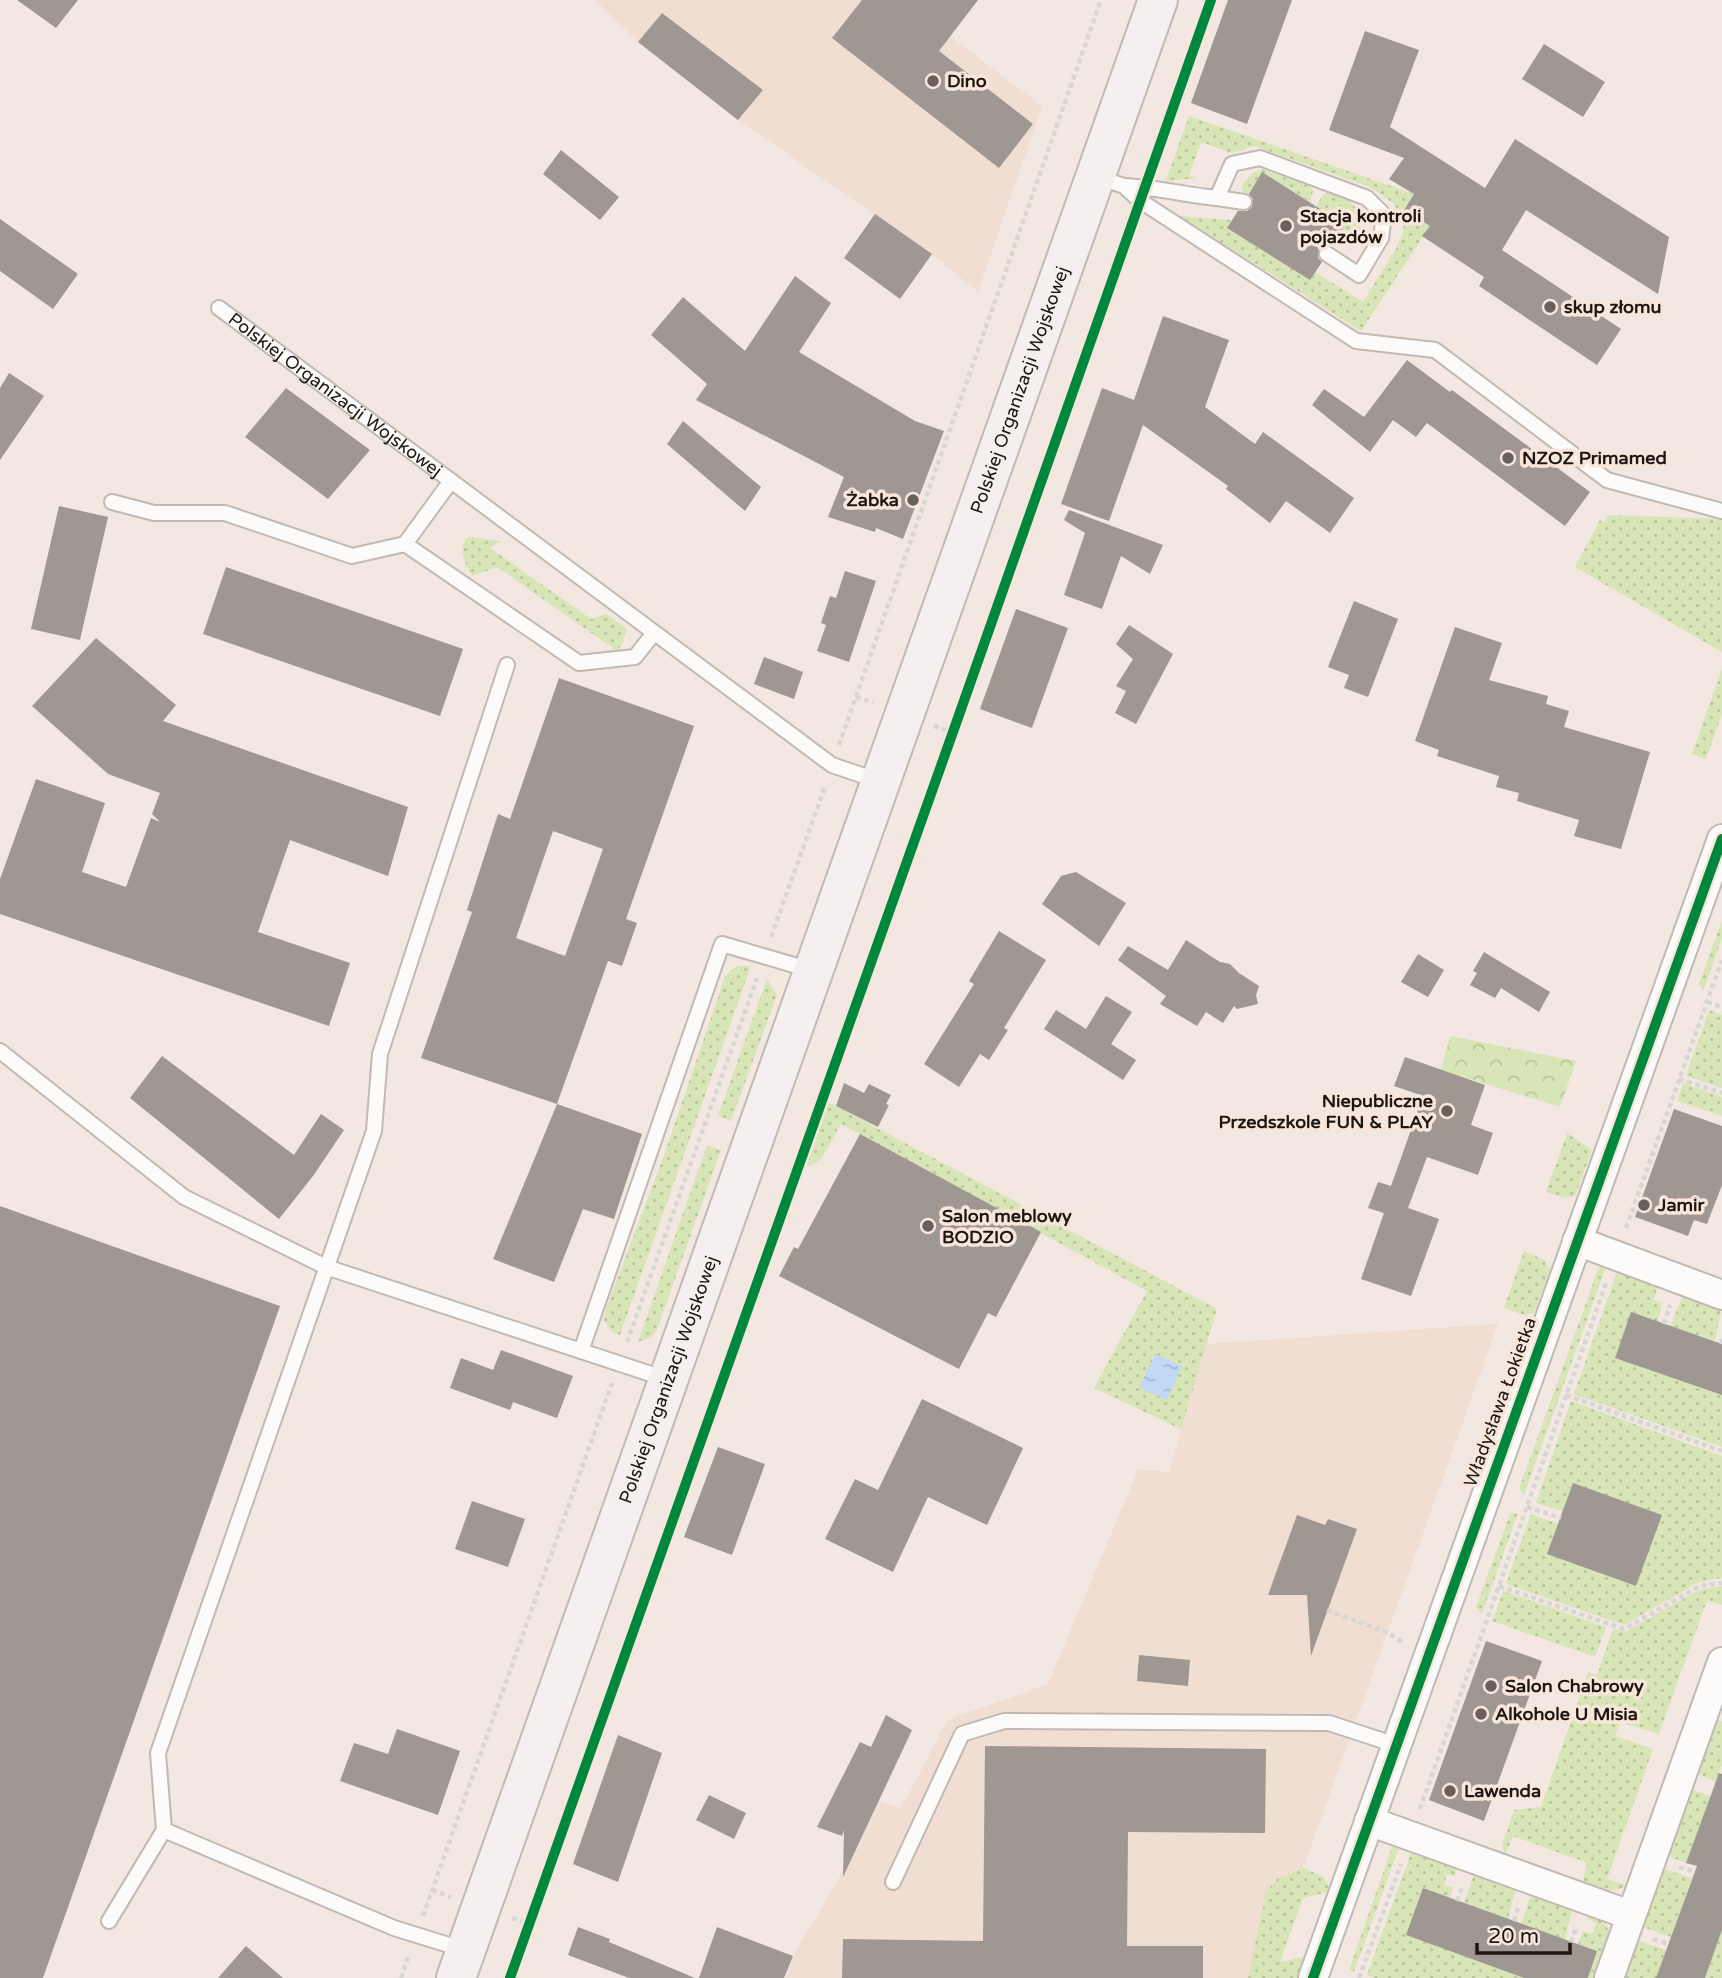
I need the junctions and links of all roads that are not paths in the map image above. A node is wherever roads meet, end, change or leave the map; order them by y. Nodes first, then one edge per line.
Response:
1 (1158, 0) edge
2 (1110, 181) junction
3 (1217, 198) junction
4 (1244, 202) dead end
5 (1327, 254) dead end
6 (219, 308) dead end
7 (451, 481) junction
8 (112, 502) dead end
9 (1722, 511) edge
10 (405, 544) junction
11 (654, 633) junction
12 (507, 665) dead end
13 (880, 781) junction
14 (1722, 839) edge
15 (814, 970) junction
16 (0, 1051) edge
17 (1577, 1241) junction
18 (326, 1267) junction
19 (1722, 1295) edge
20 (581, 1351) junction
21 (668, 1380) junction
22 (1722, 1662) edge
23 (1396, 1745) junction
24 (1369, 1821) junction
25 (164, 1830) junction
26 (893, 1882) dead end
27 (1630, 1915) junction
28 (109, 1921) dead end
29 (461, 1964) edge
30 (1313, 1978) edge
31 (1609, 1978) edge

1 - 2 main road, Polskiej Organizacji Wojskowej
2 - 3 lane
2 - 9 lane
2 - 13 main road, Polskiej Organizacji Wojskowej
3 - 4 lane
3 - 5 lane
6 - 7 lane, Polskiej Organizacji Wojskowej
7 - 10 lane, Polskiej Organizacji Wojskowej
7 - 11 lane, Polskiej Organizacji Wojskowej
8 - 10 lane
10 - 11 lane
11 - 13 lane, Polskiej Organizacji Wojskowej
12 - 18 lane
13 - 15 main road, Polskiej Organizacji Wojskowej
14 - 17 street, Władysława Łokietka
15 - 20 lane
15 - 21 main road, Polskiej Organizacji Wojskowej
16 - 18 lane
17 - 19 street
17 - 23 street, Władysława Łokietka
18 - 20 lane
18 - 25 lane
20 - 21 lane
21 - 29 main road, Polskiej Organizacji Wojskowej
22 - 27 street
23 - 24 street, Władysława Łokietka
23 - 26 lane
24 - 27 street
24 - 30 street, Władysława Łokietka
25 - 28 lane
25 - 29 lane
27 - 31 street

